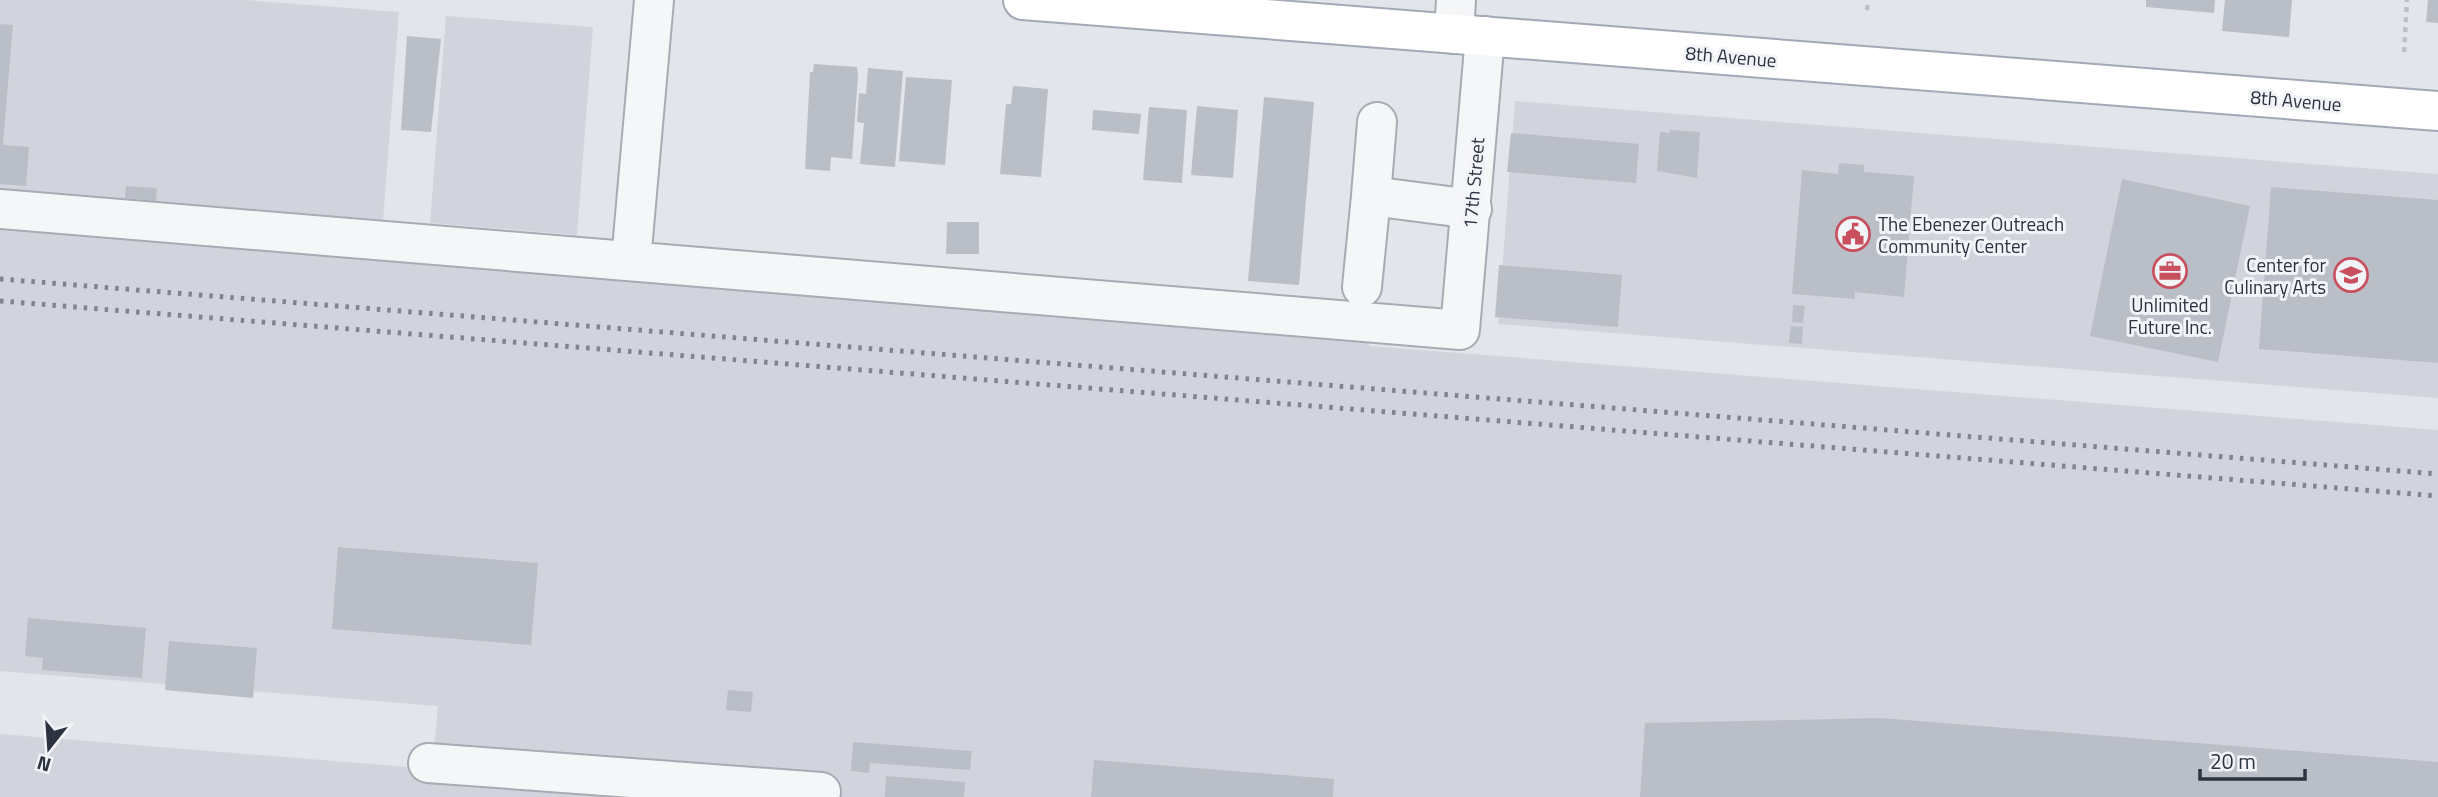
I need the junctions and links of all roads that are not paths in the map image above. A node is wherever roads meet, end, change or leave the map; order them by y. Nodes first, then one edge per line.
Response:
1 (654, 0) edge
2 (1023, 0) edge
3 (1465, 23) edge
4 (2438, 111) edge
5 (1377, 122) dead end
6 (1371, 196) junction
7 (0, 209) edge
8 (1472, 209) junction
9 (631, 261) junction
10 (1362, 286) dead end
11 (428, 763) dead end
12 (820, 797) edge

1 - 9 street
2 - 3 main road, 8th Avenue
3 - 4 main road, 8th Avenue
3 - 8 street, 17th Street
5 - 6 street
6 - 8 street
6 - 10 street
7 - 9 street
8 - 9 street, 17th Street
11 - 12 street

